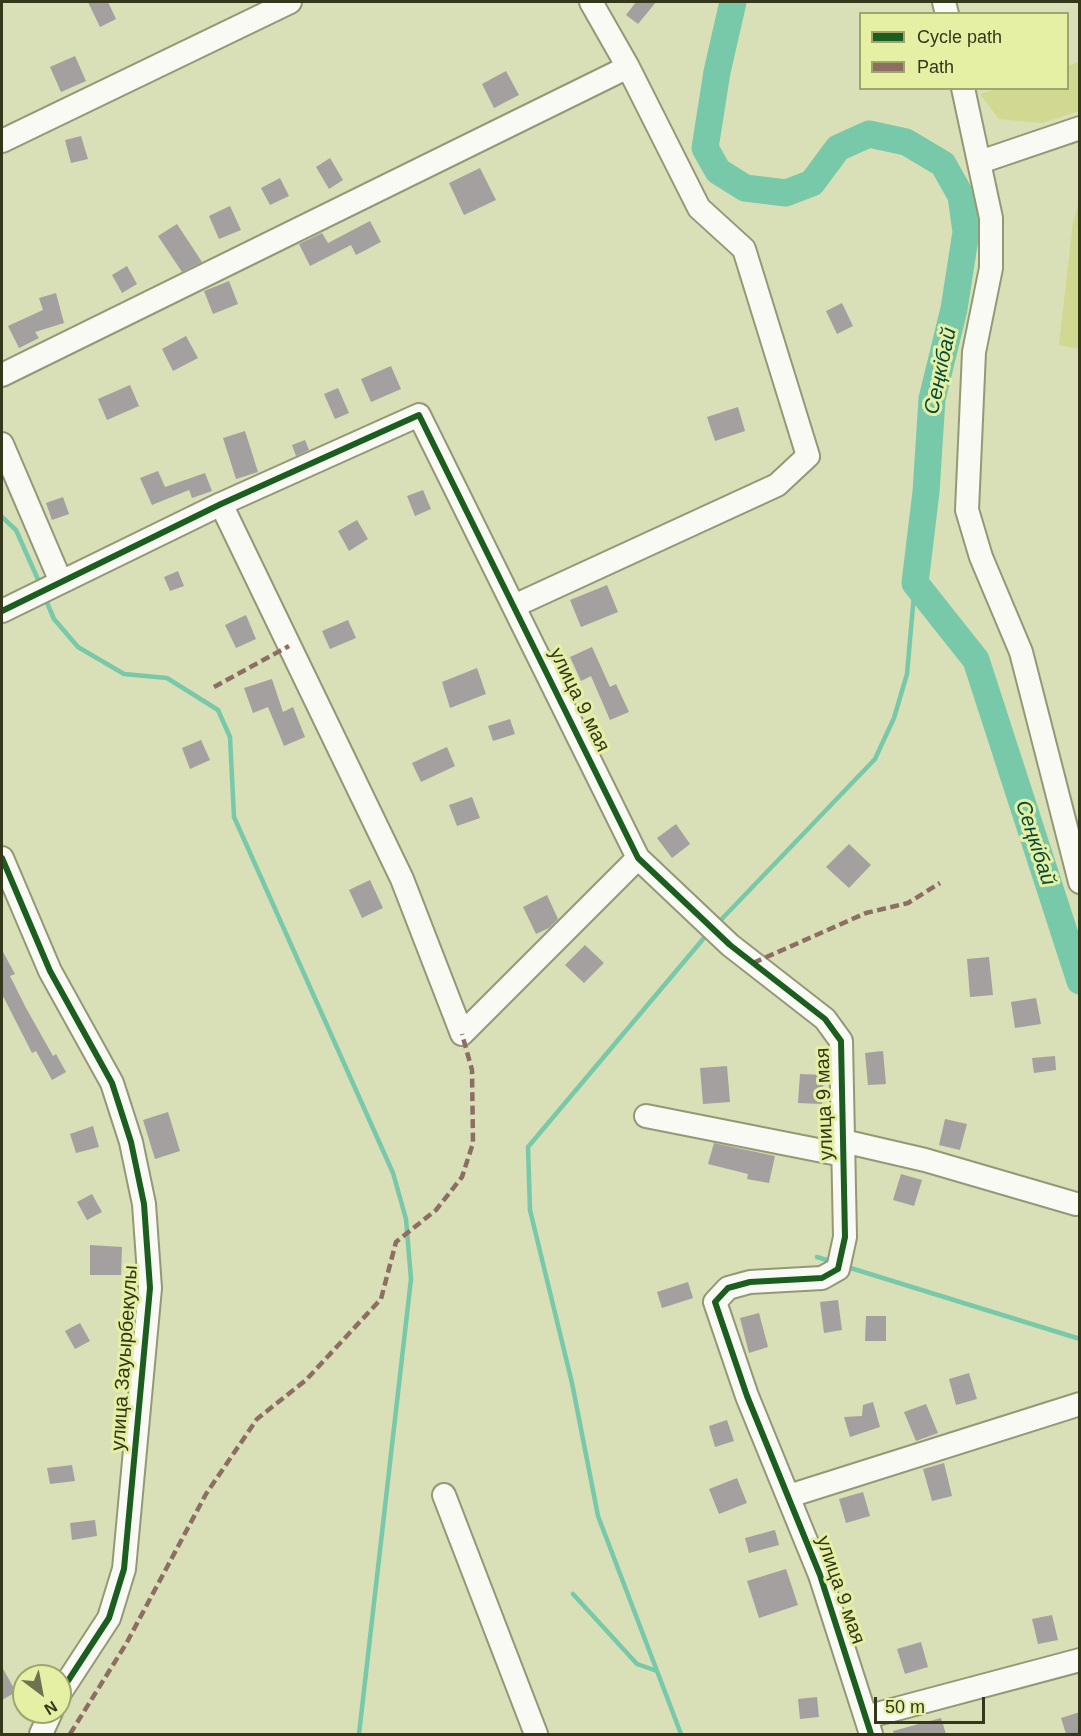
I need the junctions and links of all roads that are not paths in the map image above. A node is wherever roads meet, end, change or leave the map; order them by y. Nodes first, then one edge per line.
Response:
1 (290, 2) edge
2 (591, 2) edge
3 (628, 67) junction
4 (963, 90) edge
5 (1080, 128) edge
6 (2, 141) edge
7 (980, 162) junction
8 (2, 375) edge
9 (2, 444) edge
10 (221, 504) junction
11 (61, 582) junction
12 (514, 606) junction
13 (2, 611) edge
14 (2, 858) edge
15 (638, 858) junction
16 (1080, 882) edge
17 (646, 1116) dead end
18 (843, 1148) junction
19 (1076, 1204) dead end
20 (1080, 1404) edge
21 (444, 1495) dead end
22 (789, 1496) junction
23 (1080, 1660) edge
24 (72, 1675) edge
25 (868, 1726) edge
26 (536, 1734) edge

1 - 6 street
2 - 3 street
3 - 8 street
3 - 12 street
4 - 7 street
5 - 7 street
7 - 16 street
9 - 11 street
10 - 11 street
10 - 12 street, улица 9 мая
10 - 15 street
11 - 13 street
12 - 15 street, улица 9 мая
14 - 24 street, улица Зауырбекулы
15 - 18 street, улица 9 мая
17 - 18 street
18 - 19 street
18 - 22 street, улица 9 мая
20 - 22 street
21 - 26 street
22 - 25 street, улица 9 мая
23 - 25 street

